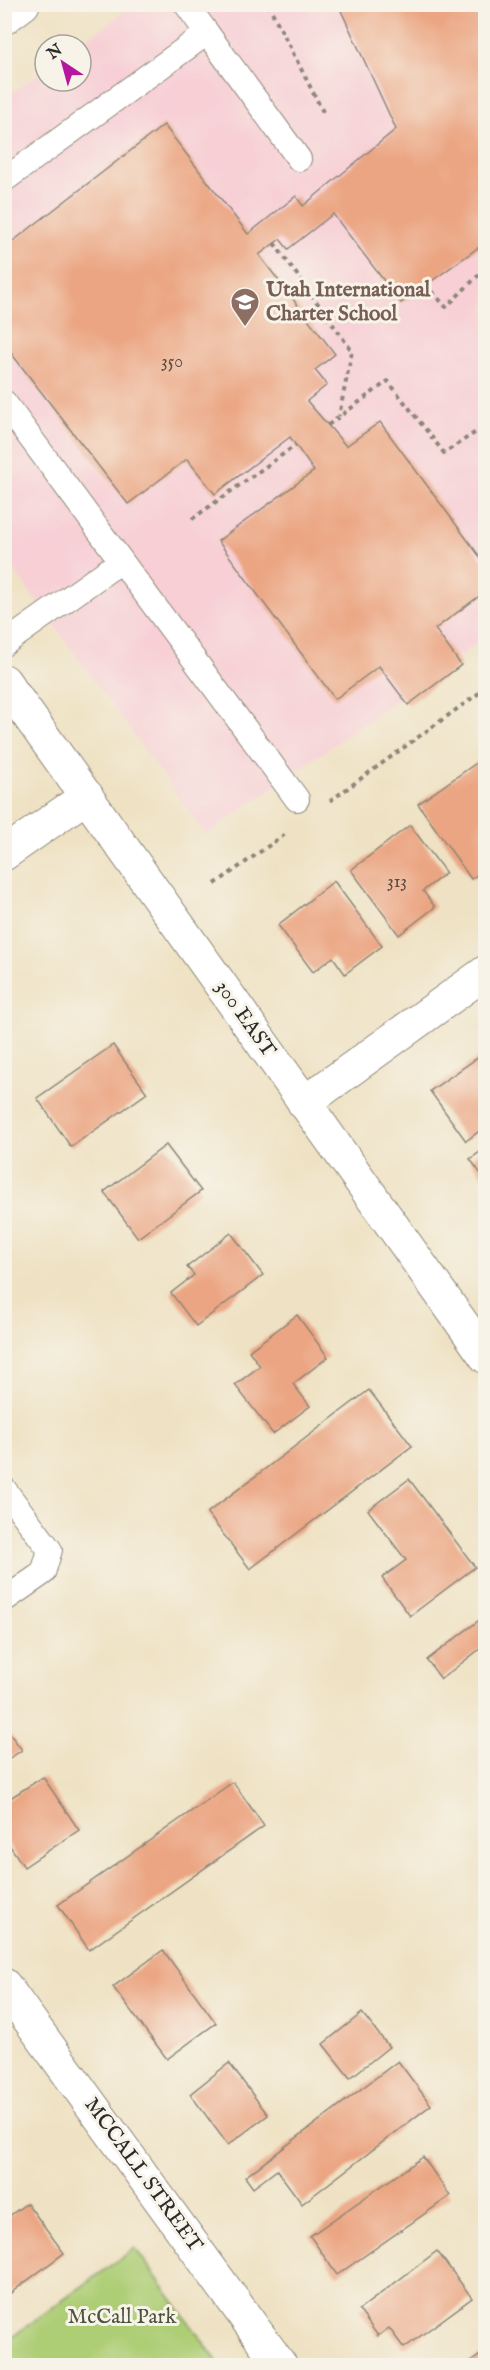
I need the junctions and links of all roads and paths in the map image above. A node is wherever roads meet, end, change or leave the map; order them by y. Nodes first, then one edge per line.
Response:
1 (23, 4) edge
2 (186, 4) edge
3 (268, 4) edge
4 (4, 18) edge
5 (207, 33) junction
6 (323, 112) dead end
7 (299, 159) dead end
8 (4, 180) edge
9 (274, 243) dead end
10 (486, 267) edge
11 (426, 285) dead end
12 (4, 402) edge
13 (339, 417) junction
14 (328, 425) dead end
15 (486, 438) edge
16 (296, 445) dead end
17 (192, 519) dead end
18 (121, 561) junction
19 (4, 644) edge
20 (4, 681) edge
21 (486, 688) edge
22 (87, 796) junction
23 (297, 799) dead end
24 (322, 807) dead end
25 (293, 828) dead end
26 (4, 854) edge
27 (215, 884) dead end
28 (486, 972) edge
29 (304, 1103) junction
30 (486, 1357) edge
31 (4, 1489) edge
32 (4, 1600) edge
33 (4, 1985) edge
34 (281, 2366) edge

1 - 4 street
2 - 5 lane
3 - 6 path
5 - 7 lane
5 - 8 lane
9 - 13 path
10 - 11 path
12 - 18 lane
13 - 14 path
13 - 15 path
16 - 17 path
18 - 19 lane
18 - 23 lane
20 - 22 street, 300 EAST
21 - 24 path
22 - 26 street
22 - 29 street, 300 EAST
25 - 27 path
28 - 29 street
29 - 30 street, 300 EAST
31 - 32 lane
33 - 34 street, MCCALL STREET

